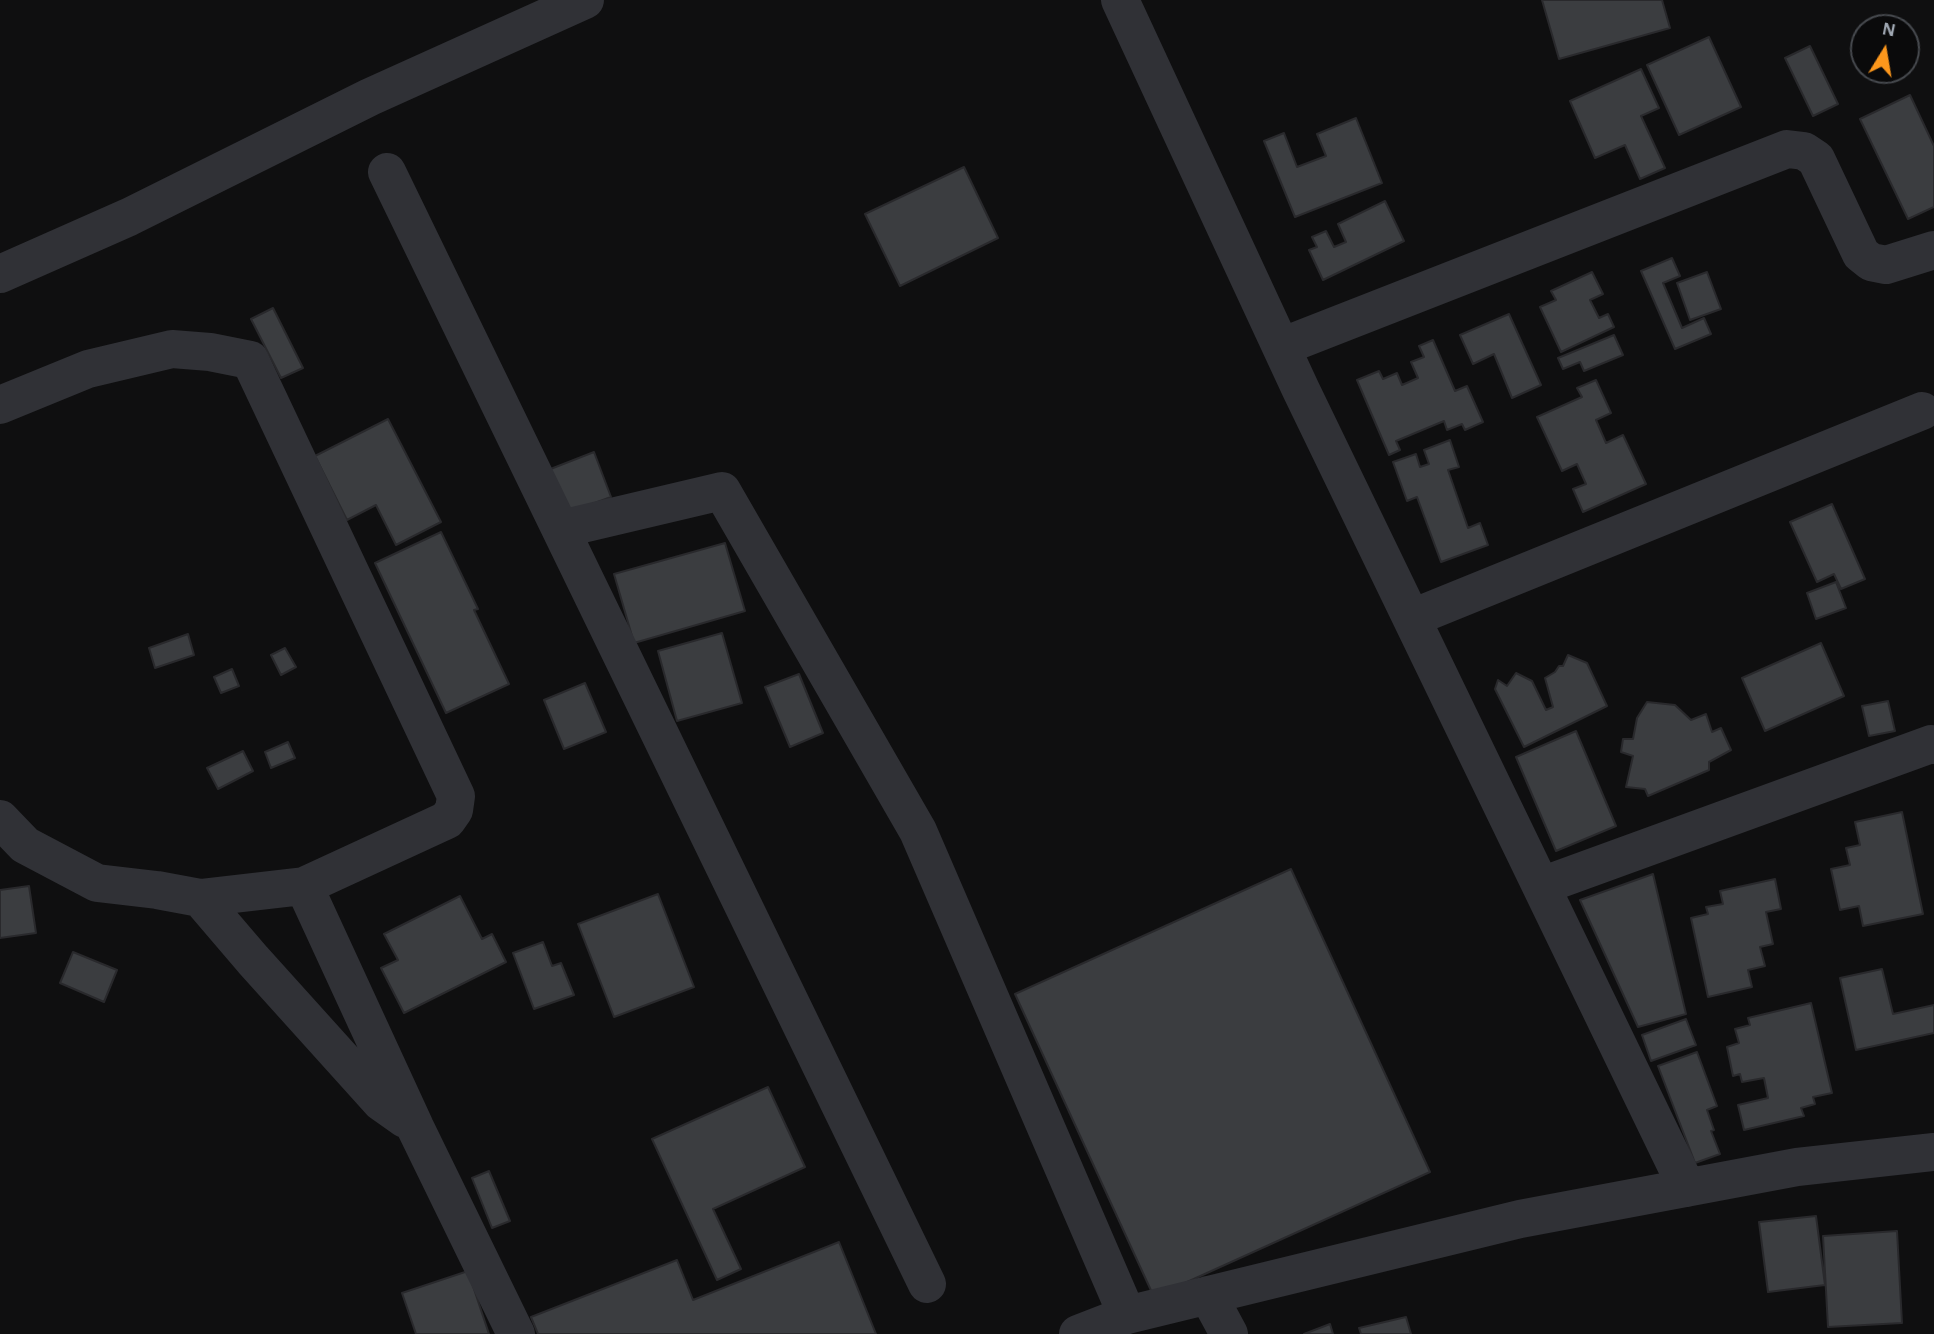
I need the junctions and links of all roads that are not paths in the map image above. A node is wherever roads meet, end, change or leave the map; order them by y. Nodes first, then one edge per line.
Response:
1 (585, 0) edge
2 (1121, 0) edge
3 (387, 172) dead end
4 (1934, 250) edge
5 (0, 274) edge
6 (1281, 347) junction
7 (0, 405) edge
8 (1922, 411) dead end
9 (561, 529) junction
10 (1412, 618) junction
11 (1934, 745) edge
12 (8, 838) edge
13 (304, 886) junction
14 (1541, 886) junction
15 (200, 898) junction
16 (415, 1127) junction
17 (1934, 1152) edge
18 (1687, 1188) junction
19 (927, 1284) dead end
20 (1208, 1295) junction
21 (1127, 1315) junction
22 (516, 1334) edge
23 (1078, 1334) edge
24 (1229, 1334) edge

1 - 5 street
2 - 6 street
3 - 9 street
4 - 6 street
6 - 10 street
7 - 13 street
8 - 10 street
9 - 19 street
9 - 21 street
10 - 14 street
11 - 14 street
12 - 15 street
13 - 15 street
13 - 16 street
14 - 18 street
15 - 16 street
16 - 22 street
17 - 18 street
18 - 20 street
20 - 21 street
20 - 24 street
21 - 23 street

